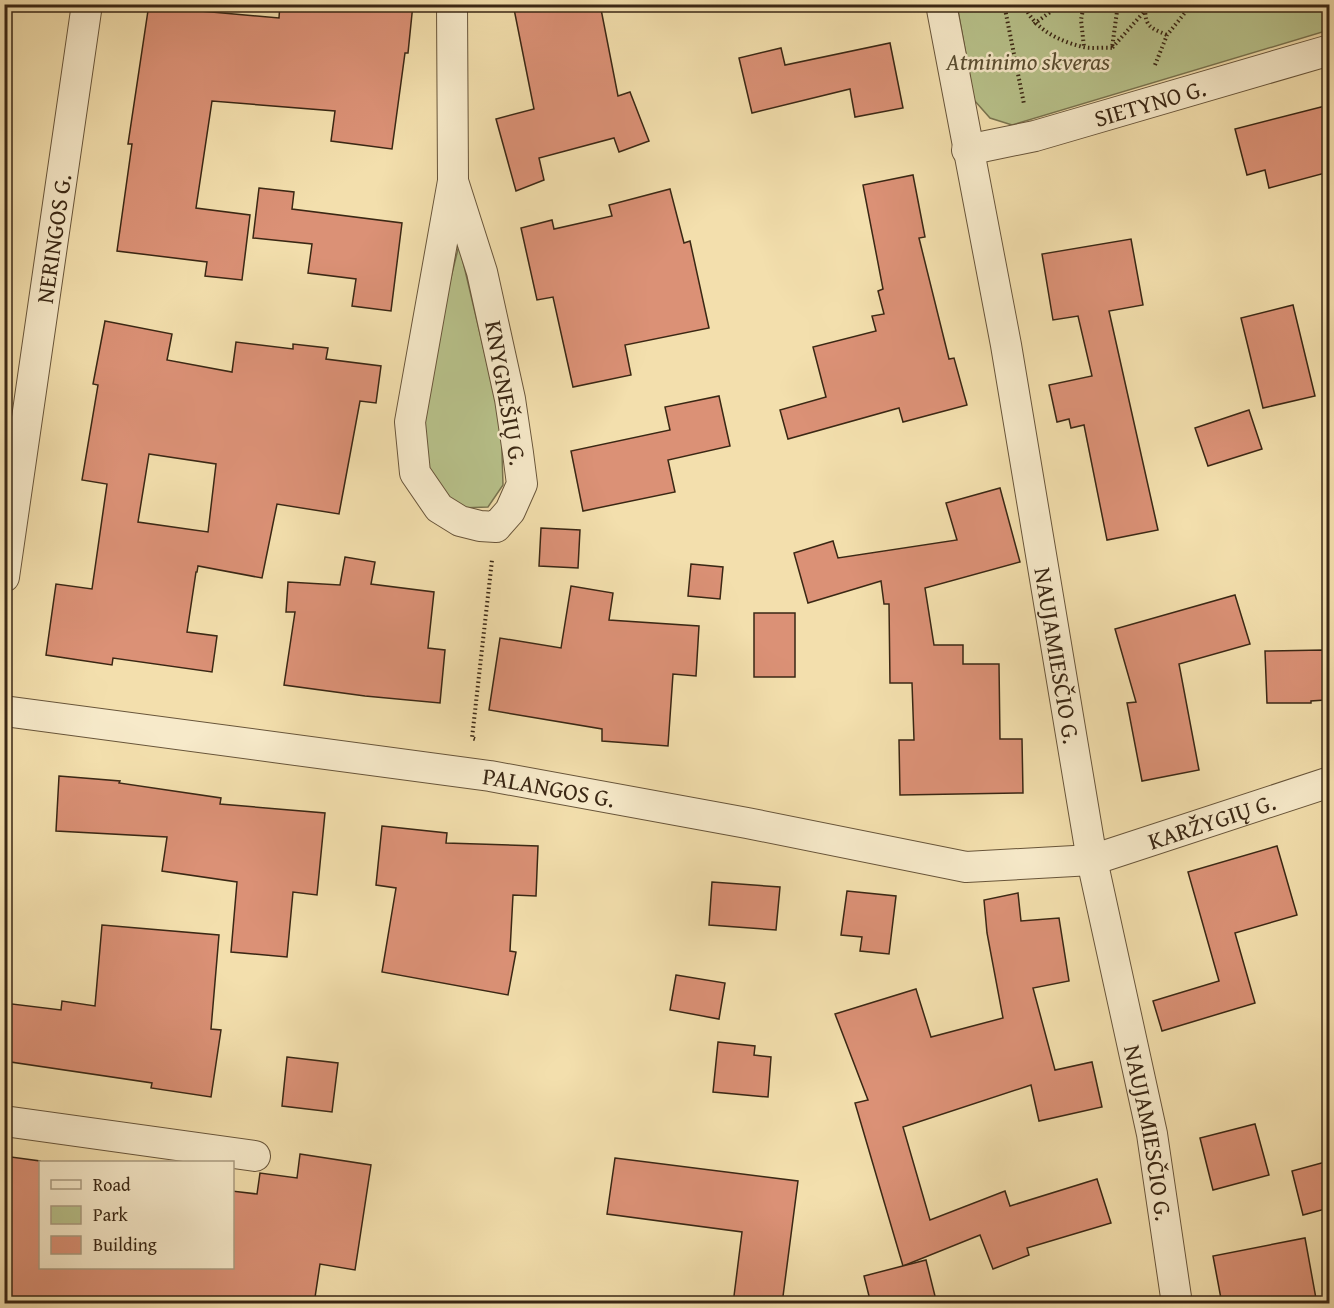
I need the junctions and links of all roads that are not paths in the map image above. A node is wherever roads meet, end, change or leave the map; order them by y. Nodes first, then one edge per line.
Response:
1 (87, 4) edge
2 (452, 4) edge
3 (941, 4) edge
4 (1329, 50) edge
5 (968, 150) junction
6 (453, 181) junction
7 (13, 471) edge
8 (4, 577) edge
9 (4, 711) edge
10 (1329, 782) edge
11 (1092, 860) junction
12 (4, 1120) edge
13 (255, 1156) dead end
14 (1178, 1304) edge

1 - 7 street, NERINGOS G.
2 - 6 street, KNYGNEŠIŲ G.
3 - 5 street, NAUJAMIESČIO G.
4 - 5 street, SIETYNO G.
5 - 11 street, NAUJAMIESČIO G.
6 - 6 street, KNYGNEŠIŲ G.
7 - 8 street, NERINGOS G.
9 - 11 street, PALANGOS G.
10 - 11 street, KARŽYGIŲ G.
11 - 14 street, NAUJAMIESČIO G.
12 - 13 street

